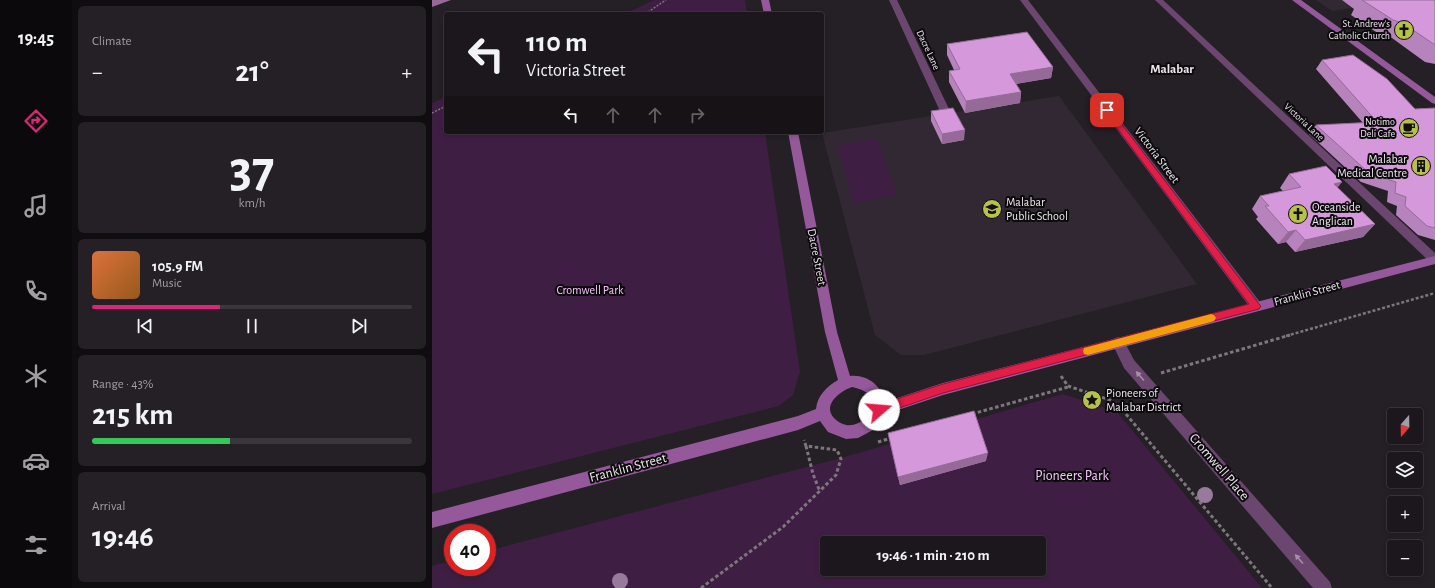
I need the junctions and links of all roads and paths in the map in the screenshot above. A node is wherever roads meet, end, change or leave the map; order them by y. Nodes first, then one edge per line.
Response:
1 (666, 0) edge
2 (765, 0) edge
3 (893, 0) edge
4 (1024, 0) edge
5 (1159, 0) edge
6 (1296, 0) edge
7 (648, 12) edge
8 (768, 12) edge
9 (1435, 101) edge
10 (444, 107) edge
11 (944, 109) edge
12 (432, 113) edge
13 (793, 134) edge
14 (1435, 260) edge
15 (1435, 293) edge
16 (1256, 306) junction
17 (1118, 343) junction
18 (1054, 360) junction
19 (1142, 378) junction
20 (844, 382) junction
21 (1068, 386) junction
22 (879, 410) junction
23 (824, 413) junction
24 (969, 415) edge
25 (798, 423) junction
26 (893, 437) edge
27 (870, 444) dead end
28 (806, 446) junction
29 (820, 492) junction
30 (432, 520) edge
31 (701, 588) edge
32 (1272, 588) edge
33 (1324, 588) edge

1 - 7 path
2 - 8 street
3 - 11 street, Dacre Lane
4 - 16 street, Victoria Street
5 - 14 street, Victoria Lane
6 - 9 street
10 - 12 path
13 - 20 street, Dacre Street
14 - 16 street, Franklin Street
15 - 19 path
16 - 17 street, Franklin Street
17 - 18 street, Franklin Street
19 -> 17 street, Cromwell Place
18 - 21 path
18 - 22 street, Franklin Street
33 -> 19 street, Cromwell Place
20 - 22 street
20 - 23 street
21 - 24 path
21 - 32 path
22 - 23 street
23 - 25 street, Franklin Street
25 - 28 path
25 - 30 street, Franklin Street
26 - 27 path
28 - 29 path
28 - 29 path
29 - 31 path

